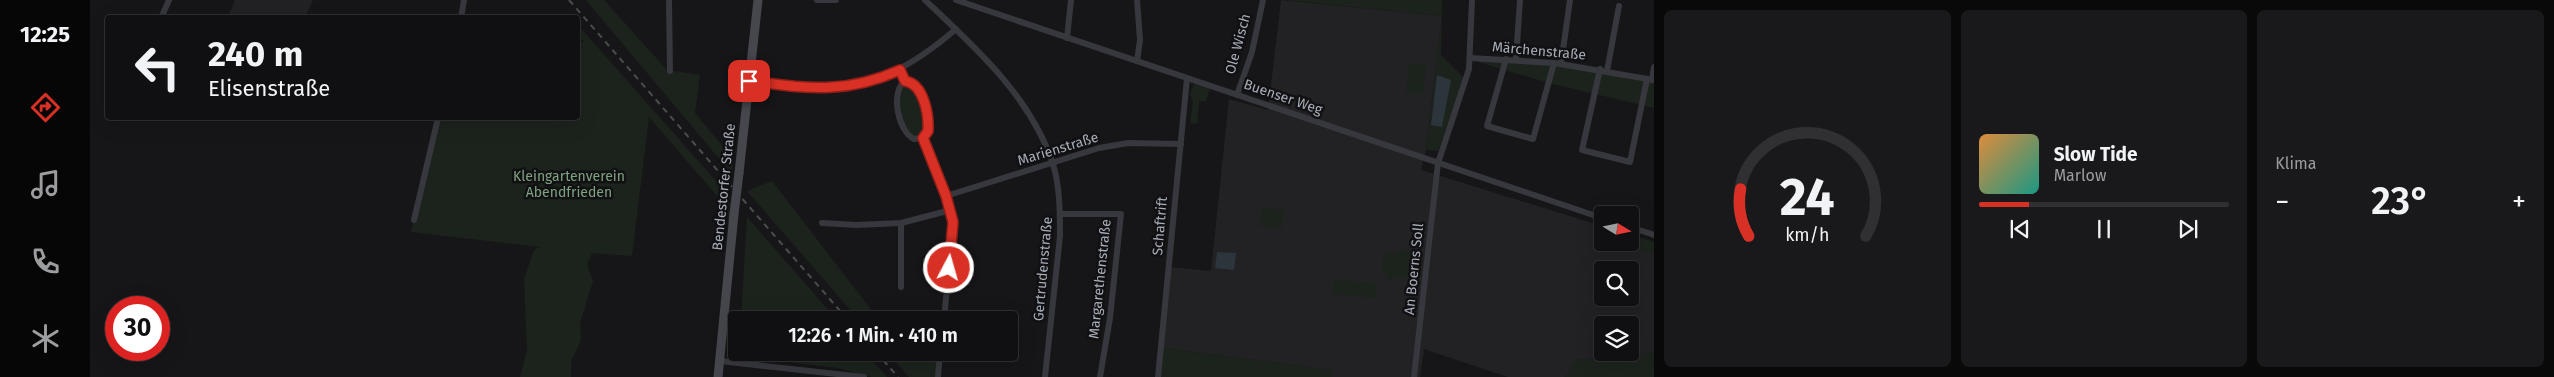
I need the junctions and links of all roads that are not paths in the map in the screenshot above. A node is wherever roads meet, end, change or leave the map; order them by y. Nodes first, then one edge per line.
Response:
1 (168, 0) edge
2 (464, 0) edge
3 (669, 0) edge
4 (758, 0) edge
5 (817, 0) edge
6 (836, 0) edge
7 (925, 0) edge
8 (956, 0) edge
9 (1071, 0) edge
10 (1138, 0) edge
11 (1263, 0) edge
12 (1472, 0) edge
13 (1520, 0) edge
14 (1570, 0) edge
15 (969, 2) edge
16 (1619, 6) dead end
17 (162, 15) edge
18 (462, 15) edge
19 (956, 29) junction
20 (1067, 38) junction
21 (1470, 58) junction
22 (1506, 59) junction
23 (1516, 59) junction
24 (1137, 61) junction
25 (1558, 63) junction
26 (1654, 67) edge
27 (900, 70) junction
28 (1603, 70) junction
29 (670, 71) dead end
30 (1187, 78) junction
31 (1651, 80) edge
32 (749, 81) junction
33 (905, 81) junction
34 (1236, 95) junction
35 (438, 120) edge
36 (923, 138) junction
37 (1181, 144) junction
38 (1438, 163) junction
39 (1053, 164) junction
40 (946, 196) junction
41 (950, 210) junction
42 (1060, 214) junction
43 (1594, 215) edge
44 (414, 220) dead end
45 (822, 223) dead end
46 (901, 223) junction
47 (1639, 230) edge
48 (1654, 235) edge
49 (901, 287) dead end
50 (945, 311) edge
51 (720, 361) junction
52 (939, 361) edge
53 (718, 377) edge
54 (864, 377) edge
55 (938, 377) edge
56 (1046, 377) edge
57 (1100, 377) edge
58 (1158, 377) edge
59 (1414, 377) edge

1 - 17 street
2 - 18 street
3 - 29 street
4 - 32 street, Bendestorfer Straße
5 - 6 street
7 - 19 street, Gertrudenstraße
8 - 15 street, Buenser Weg
9 - 20 street
10 - 24 street
11 - 34 street, Ole Wisch
12 - 21 street
13 - 23 street
14 - 25 street
15 - 20 street, Buenser Weg
16 - 28 street
19 - 27 street
19 - 39 street, Gertrudenstraße
20 - 24 street, Buenser Weg
21 - 22 street, Märchenstraße
21 - 38 street
22 - 23 street, Märchenstraße
22 - 25 street
23 - 25 street, Märchenstraße
24 - 30 street, Buenser Weg
25 - 28 street, Märchenstraße
26 - 31 street
27 - 32 street
27 - 33 street
28 - 31 street, Märchenstraße
28 - 31 street
30 - 34 street, Buenser Weg
30 - 37 street, Schaftrift
32 - 51 street, Bendestorfer Straße, bridge
33 - 36 street
33 - 36 street
34 - 38 street, Buenser Weg
35 - 44 street
36 - 40 street
37 - 39 street, Marienstraße
37 - 58 street, Schaftrift
38 - 43 street, Buenser Weg
38 - 59 street, An Boerns Soll
39 - 40 street, Marienstraße
39 - 42 street, Gertrudenstraße
40 - 41 street
41 - 46 street
41 - 50 street
42 - 56 street, Gertrudenstraße
42 - 57 street, Margarethenstraße
45 - 46 street
46 - 49 street
47 - 48 street
51 - 53 street, Bendestorfer Straße
51 - 54 street
52 - 55 street

